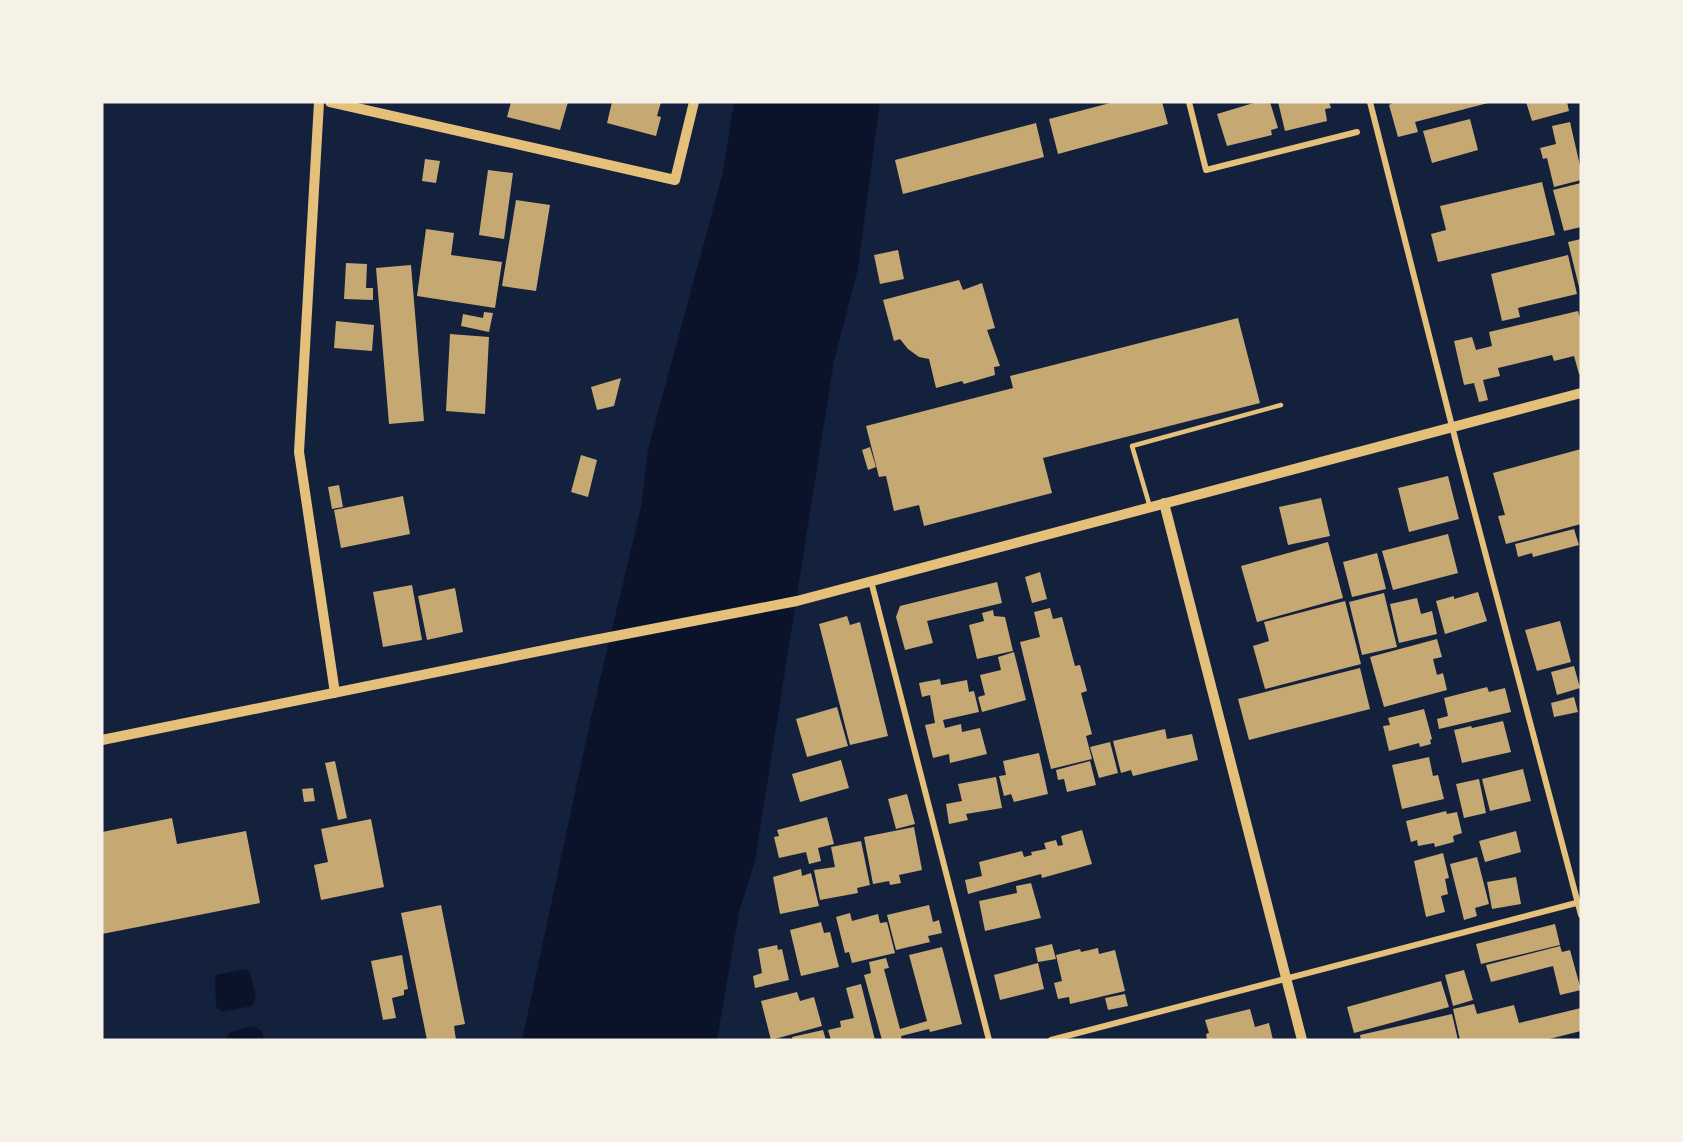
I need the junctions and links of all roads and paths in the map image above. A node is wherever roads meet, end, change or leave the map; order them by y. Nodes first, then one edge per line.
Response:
1 (319, 102) edge
2 (330, 102) edge
3 (694, 102) edge
4 (1189, 102) edge
5 (1370, 102) edge
6 (1357, 132) dead end
7 (1581, 393) edge
8 (1281, 405) dead end
9 (1453, 427) junction
10 (1164, 503) junction
11 (1150, 507) junction
12 (871, 581) junction
13 (335, 693) junction
14 (102, 740) edge
15 (1579, 903) edge
16 (1581, 915) edge
17 (1286, 979) junction
18 (989, 1040) edge
19 (1051, 1040) edge
20 (1302, 1040) edge

1 - 13 street
2 - 3 street
4 - 6 street
5 - 9 street
7 - 9 street
8 - 11 lane
9 - 10 street
9 - 15 street
10 - 11 street
10 - 17 street
11 - 12 street
12 - 13 street
12 - 18 street
13 - 14 street
15 - 16 street
15 - 17 street
17 - 19 street
17 - 20 street

